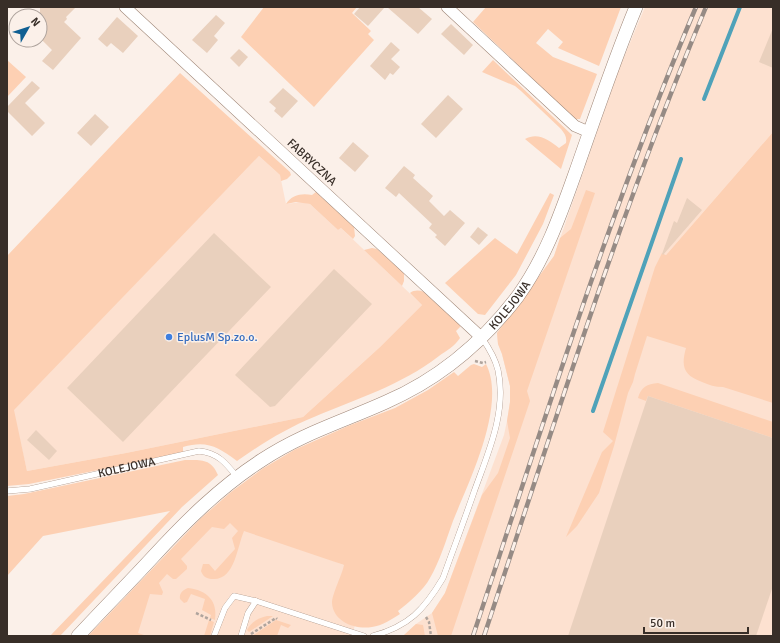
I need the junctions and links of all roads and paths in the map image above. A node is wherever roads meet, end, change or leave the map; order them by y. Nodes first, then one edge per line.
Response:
1 (125, 7) edge
2 (447, 7) edge
3 (636, 7) edge
4 (589, 132) junction
5 (482, 338) junction
6 (495, 359) junction
7 (471, 362) dead end
8 (237, 477) junction
9 (7, 491) edge
10 (256, 601) junction
11 (421, 610) junction
12 (196, 613) dead end
13 (283, 620) dead end
14 (215, 621) dead end
15 (244, 634) edge
16 (78, 636) edge
17 (214, 636) edge
18 (364, 636) edge
19 (373, 636) edge
20 (431, 636) edge

1 - 5 street, FABRYCZNA
2 - 4 street
3 - 4 street, KOLEJOWA
4 - 5 street, KOLEJOWA
5 - 6 lane
5 - 8 street, KOLEJOWA
6 - 7 path
6 - 11 lane
8 - 9 lane, KOLEJOWA
8 - 16 street, KOLEJOWA
10 - 15 lane
10 - 17 lane
10 - 18 lane
11 - 19 lane
11 - 20 path
12 - 14 path
13 - 15 path

